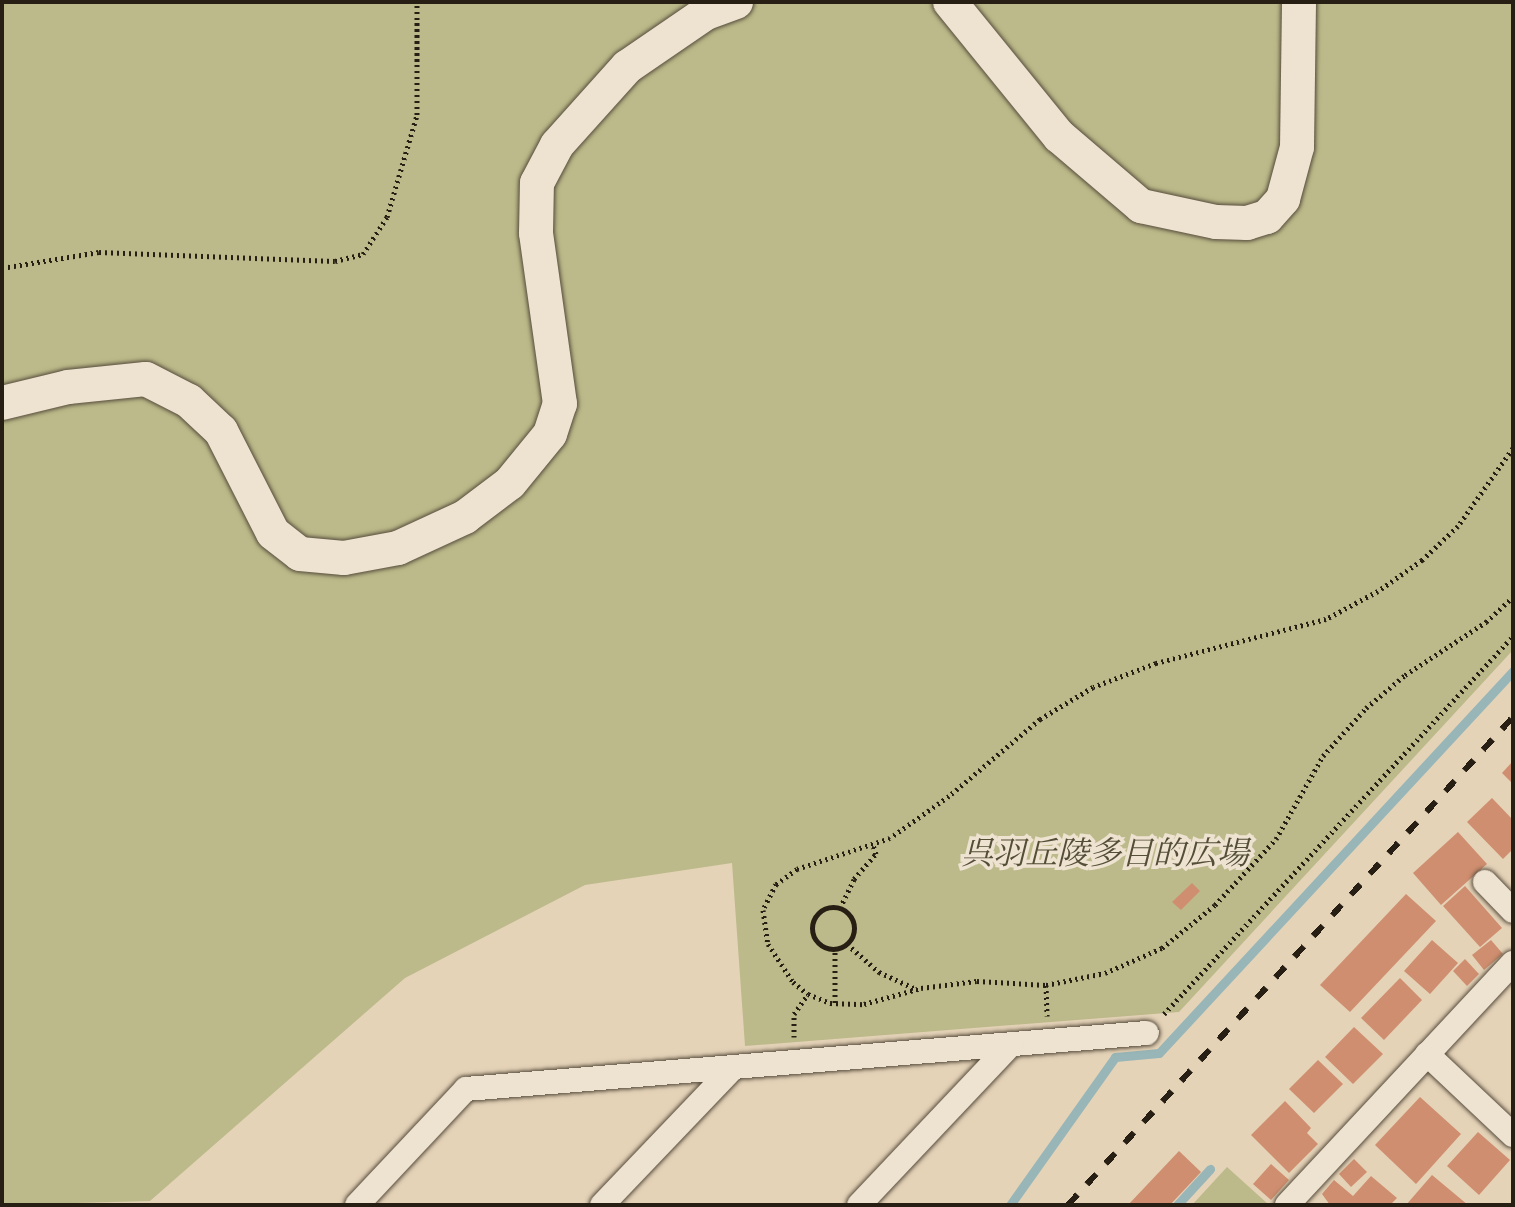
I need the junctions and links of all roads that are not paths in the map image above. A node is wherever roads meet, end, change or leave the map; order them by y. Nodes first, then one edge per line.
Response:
1 (736, 2) edge
2 (950, 2) edge
3 (1299, 2) edge
4 (2, 403) edge
5 (1485, 882) dead end
6 (1513, 911) edge
7 (1513, 963) edge
8 (1147, 1033) road end
9 (1011, 1044) junction
10 (1427, 1054) junction
11 (733, 1068) junction
12 (1513, 1135) edge
13 (357, 1205) edge
14 (602, 1205) edge
15 (859, 1205) edge
16 (1287, 1205) edge

1 - 4 street
2 - 3 street
5 - 6 street
7 - 10 street
8 - 9 street
9 - 11 street
9 - 15 street
10 - 12 street
10 - 16 street
11 - 13 street
11 - 14 street

